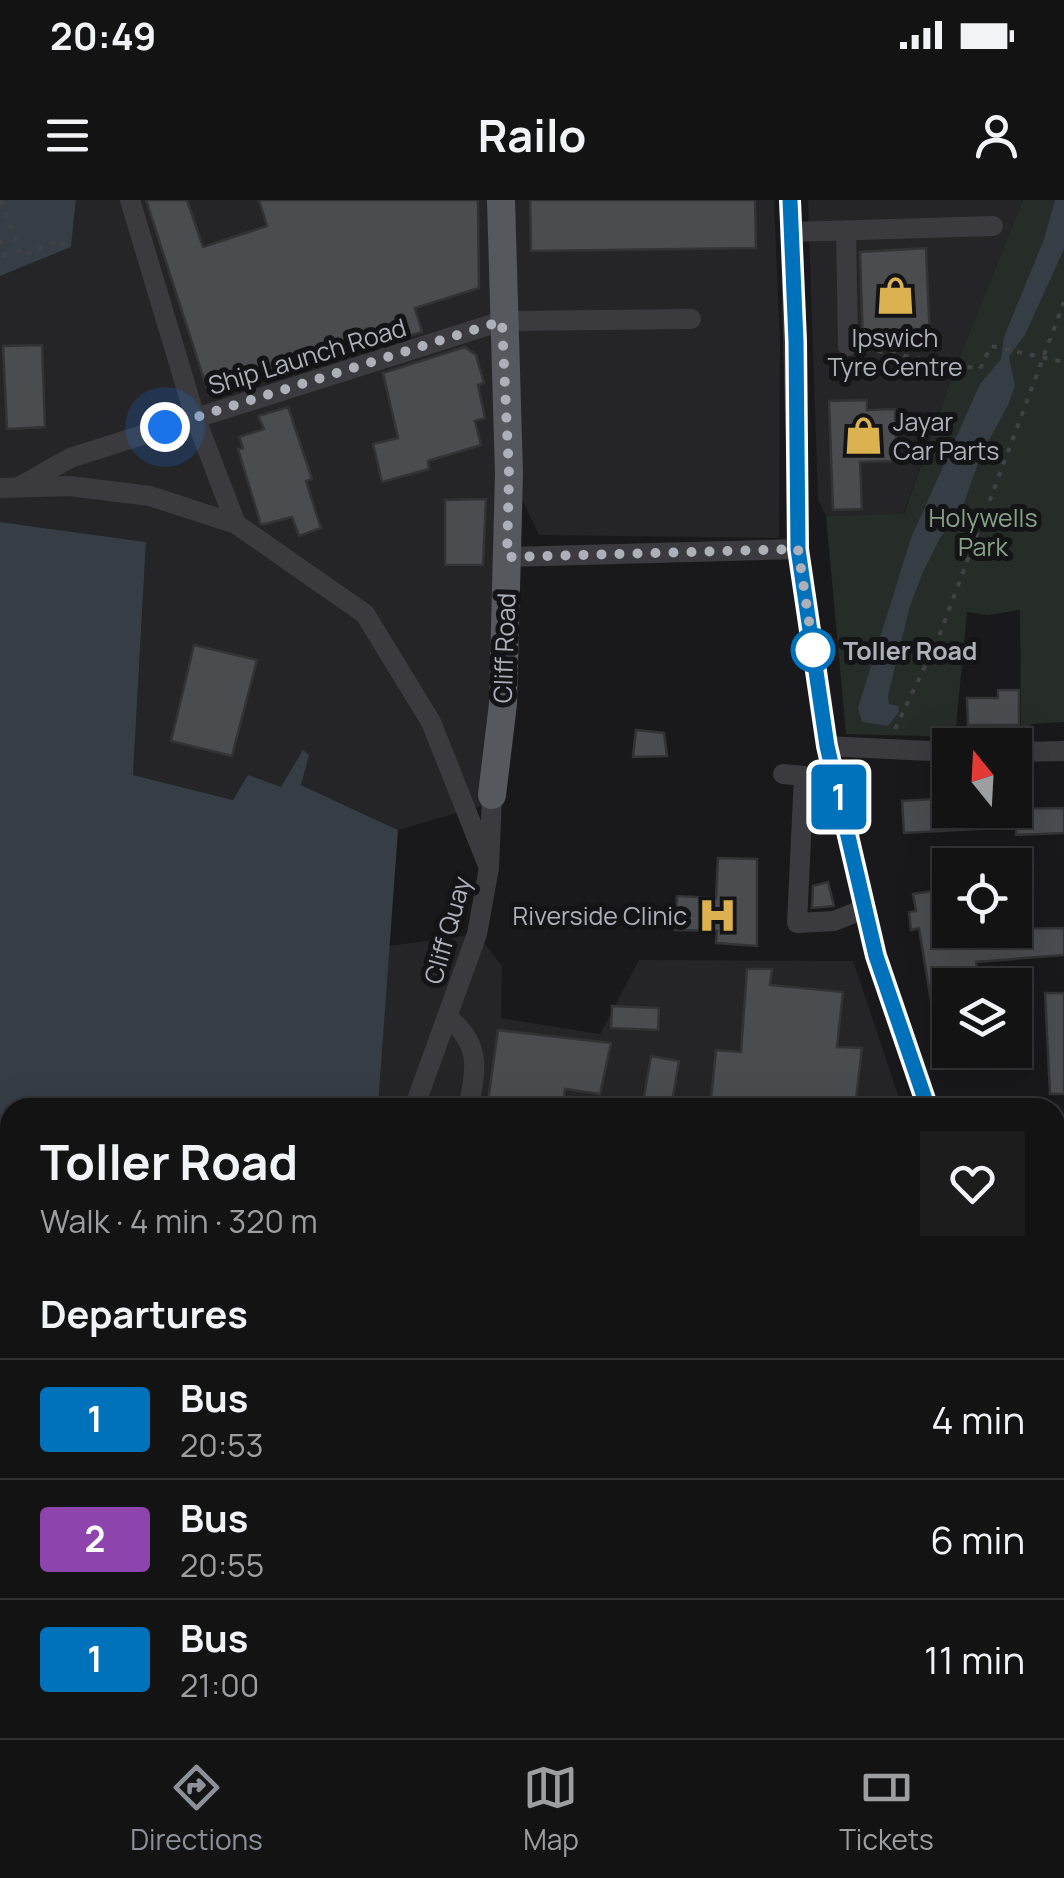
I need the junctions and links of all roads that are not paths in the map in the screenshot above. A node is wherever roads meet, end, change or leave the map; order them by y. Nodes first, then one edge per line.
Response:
1 (130, 200) edge
2 (501, 200) edge
3 (790, 200) edge
4 (993, 226) dead end
5 (846, 230) junction
6 (791, 232) junction
7 (691, 319) dead end
8 (502, 321) junction
9 (848, 346) road end
10 (195, 417) junction
11 (10, 487) edge
12 (236, 524) junction
13 (798, 549) junction
14 (507, 557) junction
15 (827, 746) junction
16 (1064, 751) edge
17 (932, 752) edge
18 (1032, 752) edge
19 (783, 774) dead end
20 (492, 795) joint
21 (490, 868) junction
22 (864, 909) junction
23 (447, 1017) junction
24 (418, 1098) edge
25 (469, 1098) edge
26 (925, 1098) edge

1 - 10 street
2 - 8 main road, Cliff Road
3 - 6 street
4 - 5 street
5 - 6 street
5 - 9 street
6 - 13 street
7 - 8 street, Ship Launch Road
8 - 10 street, Ship Launch Road
8 - 14 main road, Cliff Road
10 - 11 street, Ship Launch Road
10 - 12 street
11 - 12 street
12 - 21 street
13 - 14 street
13 - 15 street
14 - 20 main road, Cliff Road
15 - 17 street
15 - 22 street
16 - 18 street
19 - 22 street
20 - 21 street, Cliff Quay
21 - 23 street, Cliff Quay
22 - 26 street
23 - 24 street, Cliff Quay
23 - 25 street, Cliff Quay

